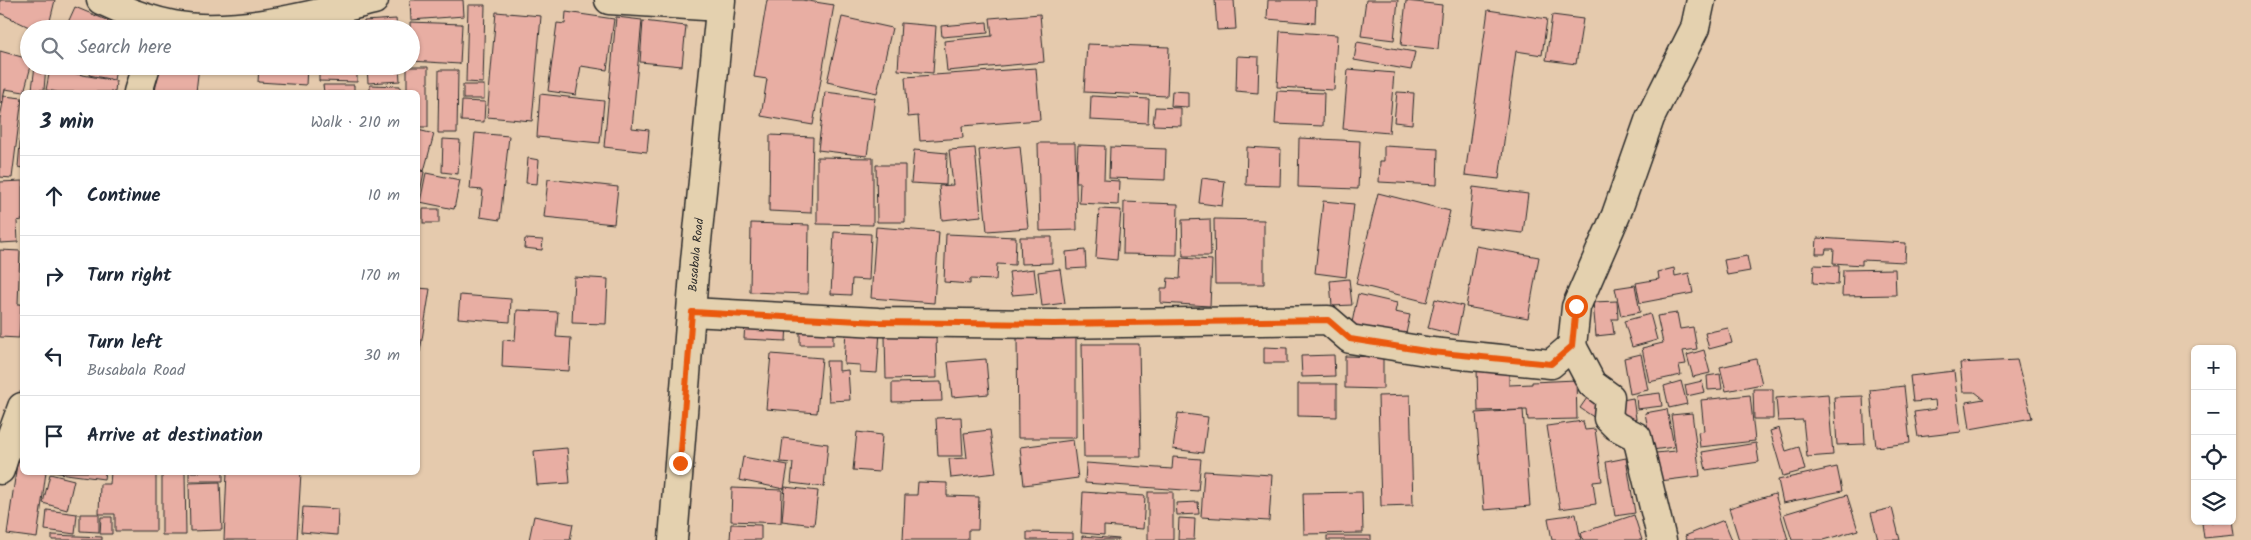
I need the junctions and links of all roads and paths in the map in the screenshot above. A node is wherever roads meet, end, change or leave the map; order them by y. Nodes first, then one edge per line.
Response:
1 (101, 0) edge
2 (374, 0) edge
3 (609, 0) edge
4 (1701, 0) edge
5 (720, 3) edge
6 (148, 20) edge
7 (277, 20) edge
8 (143, 75) edge
9 (139, 90) edge
10 (692, 312) junction
11 (1572, 346) junction
12 (20, 412) edge
13 (2, 455) edge
14 (673, 540) edge
15 (1662, 540) edge

1 - 6 street
2 - 7 street
3 - 5 street
4 - 11 street
5 - 10 street, Busabala Road
8 - 9 street
10 - 11 street
10 - 14 street, Busabala Road
11 - 15 street
12 - 13 street

